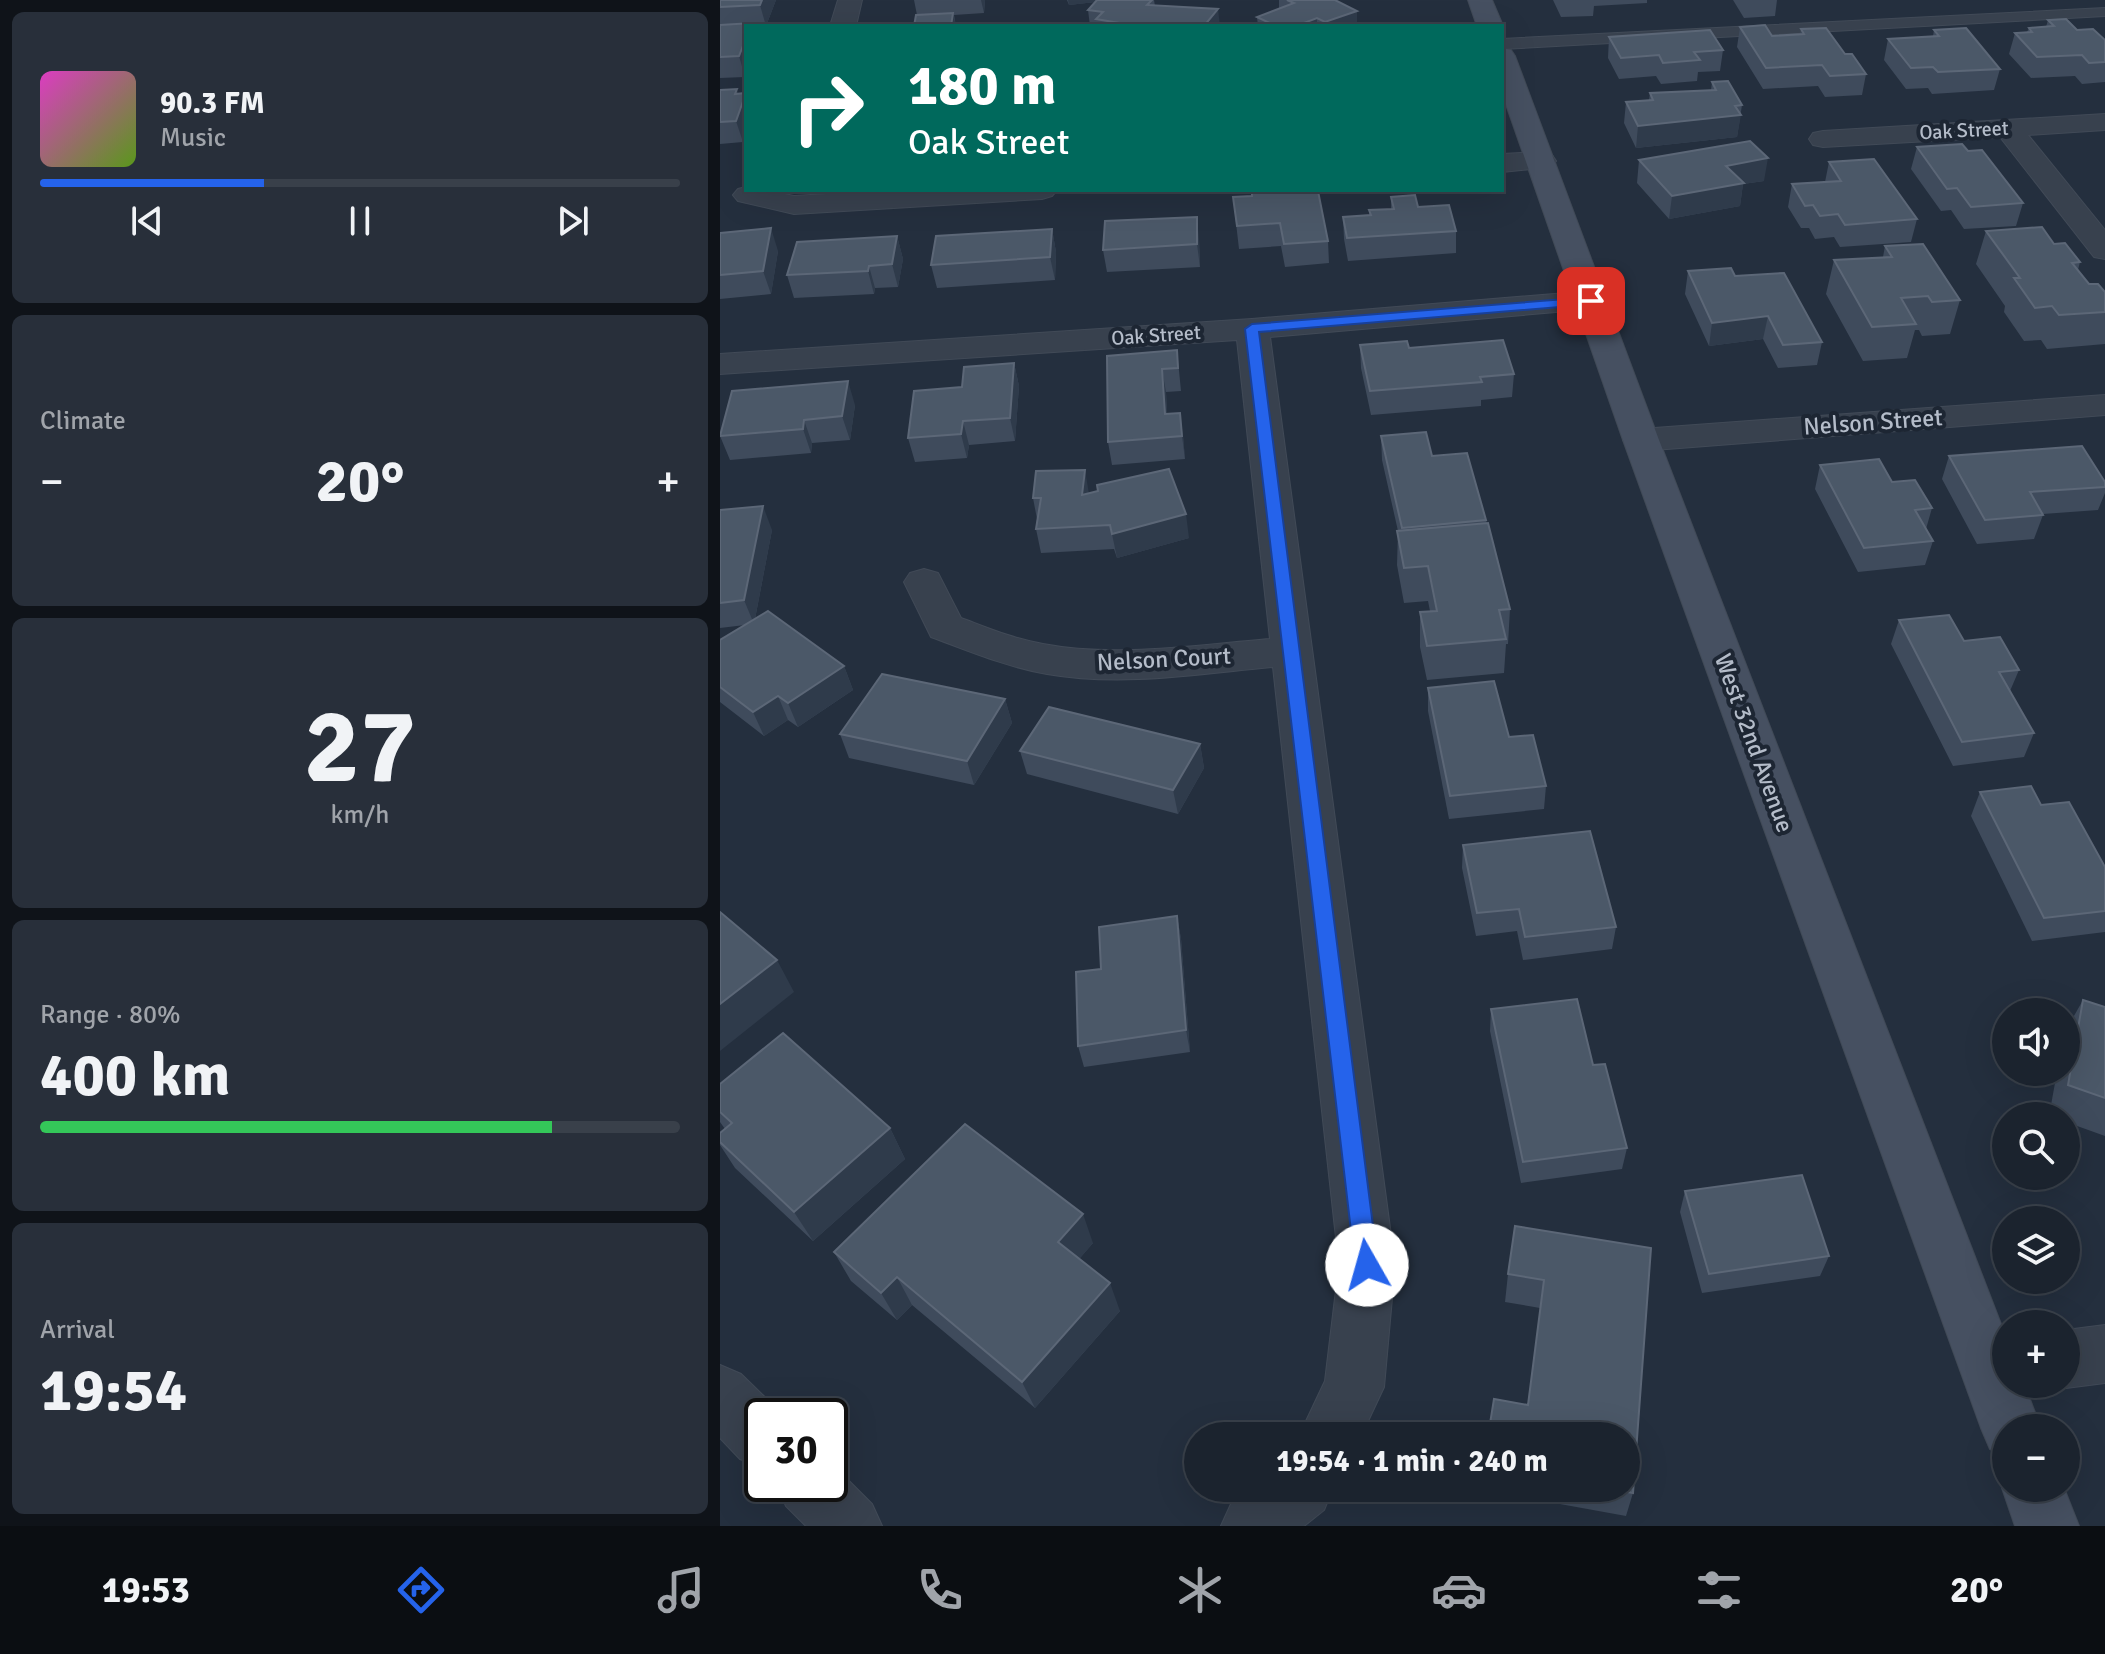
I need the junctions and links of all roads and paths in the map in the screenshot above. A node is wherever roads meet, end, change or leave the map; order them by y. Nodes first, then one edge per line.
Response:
1 (850, 0) edge
2 (1480, 0) edge
3 (1941, 0) edge
4 (1990, 0) edge
5 (2105, 12) edge
6 (2006, 17) junction
7 (1957, 20) junction
8 (844, 24) edge
9 (1489, 24) edge
10 (1504, 44) edge
11 (1504, 67) edge
12 (2105, 122) edge
13 (2008, 128) junction
14 (1823, 139) dead end
15 (1522, 162) edge
16 (1009, 192) edge
17 (748, 195) dead end
18 (2105, 250) edge
19 (1591, 301) junction
20 (1252, 329) junction
21 (720, 364) edge
22 (2105, 405) edge
23 (1641, 440) junction
24 (924, 582) dead end
25 (1293, 651) junction
26 (1992, 1354) edge
27 (2105, 1354) edge
28 (2080, 1357) edge
29 (720, 1395) edge
30 (744, 1419) edge
31 (1336, 1422) edge
32 (826, 1502) edge
33 (1284, 1502) edge
34 (2038, 1502) edge
35 (850, 1526) edge
36 (1253, 1526) edge
37 (2047, 1526) edge

1 - 8 street
2 - 9 street
3 - 7 lane
4 - 6 lane
5 - 6 lane
6 - 7 lane
7 - 10 lane
11 - 15 street, West 32nd Avenue
12 - 13 street, Oak Street
13 - 14 street, Oak Street
13 - 18 street
15 - 19 street, West 32nd Avenue
16 - 17 street
19 - 20 street, Oak Street
19 - 23 street, West 32nd Avenue
20 - 21 street, Oak Street
20 - 25 street
22 - 23 street, Nelson Street
23 - 26 street, West 32nd Avenue
24 - 25 street, Nelson Court
25 - 31 street
27 - 28 street
29 - 30 street
32 - 35 street
33 - 36 street
34 - 37 street

